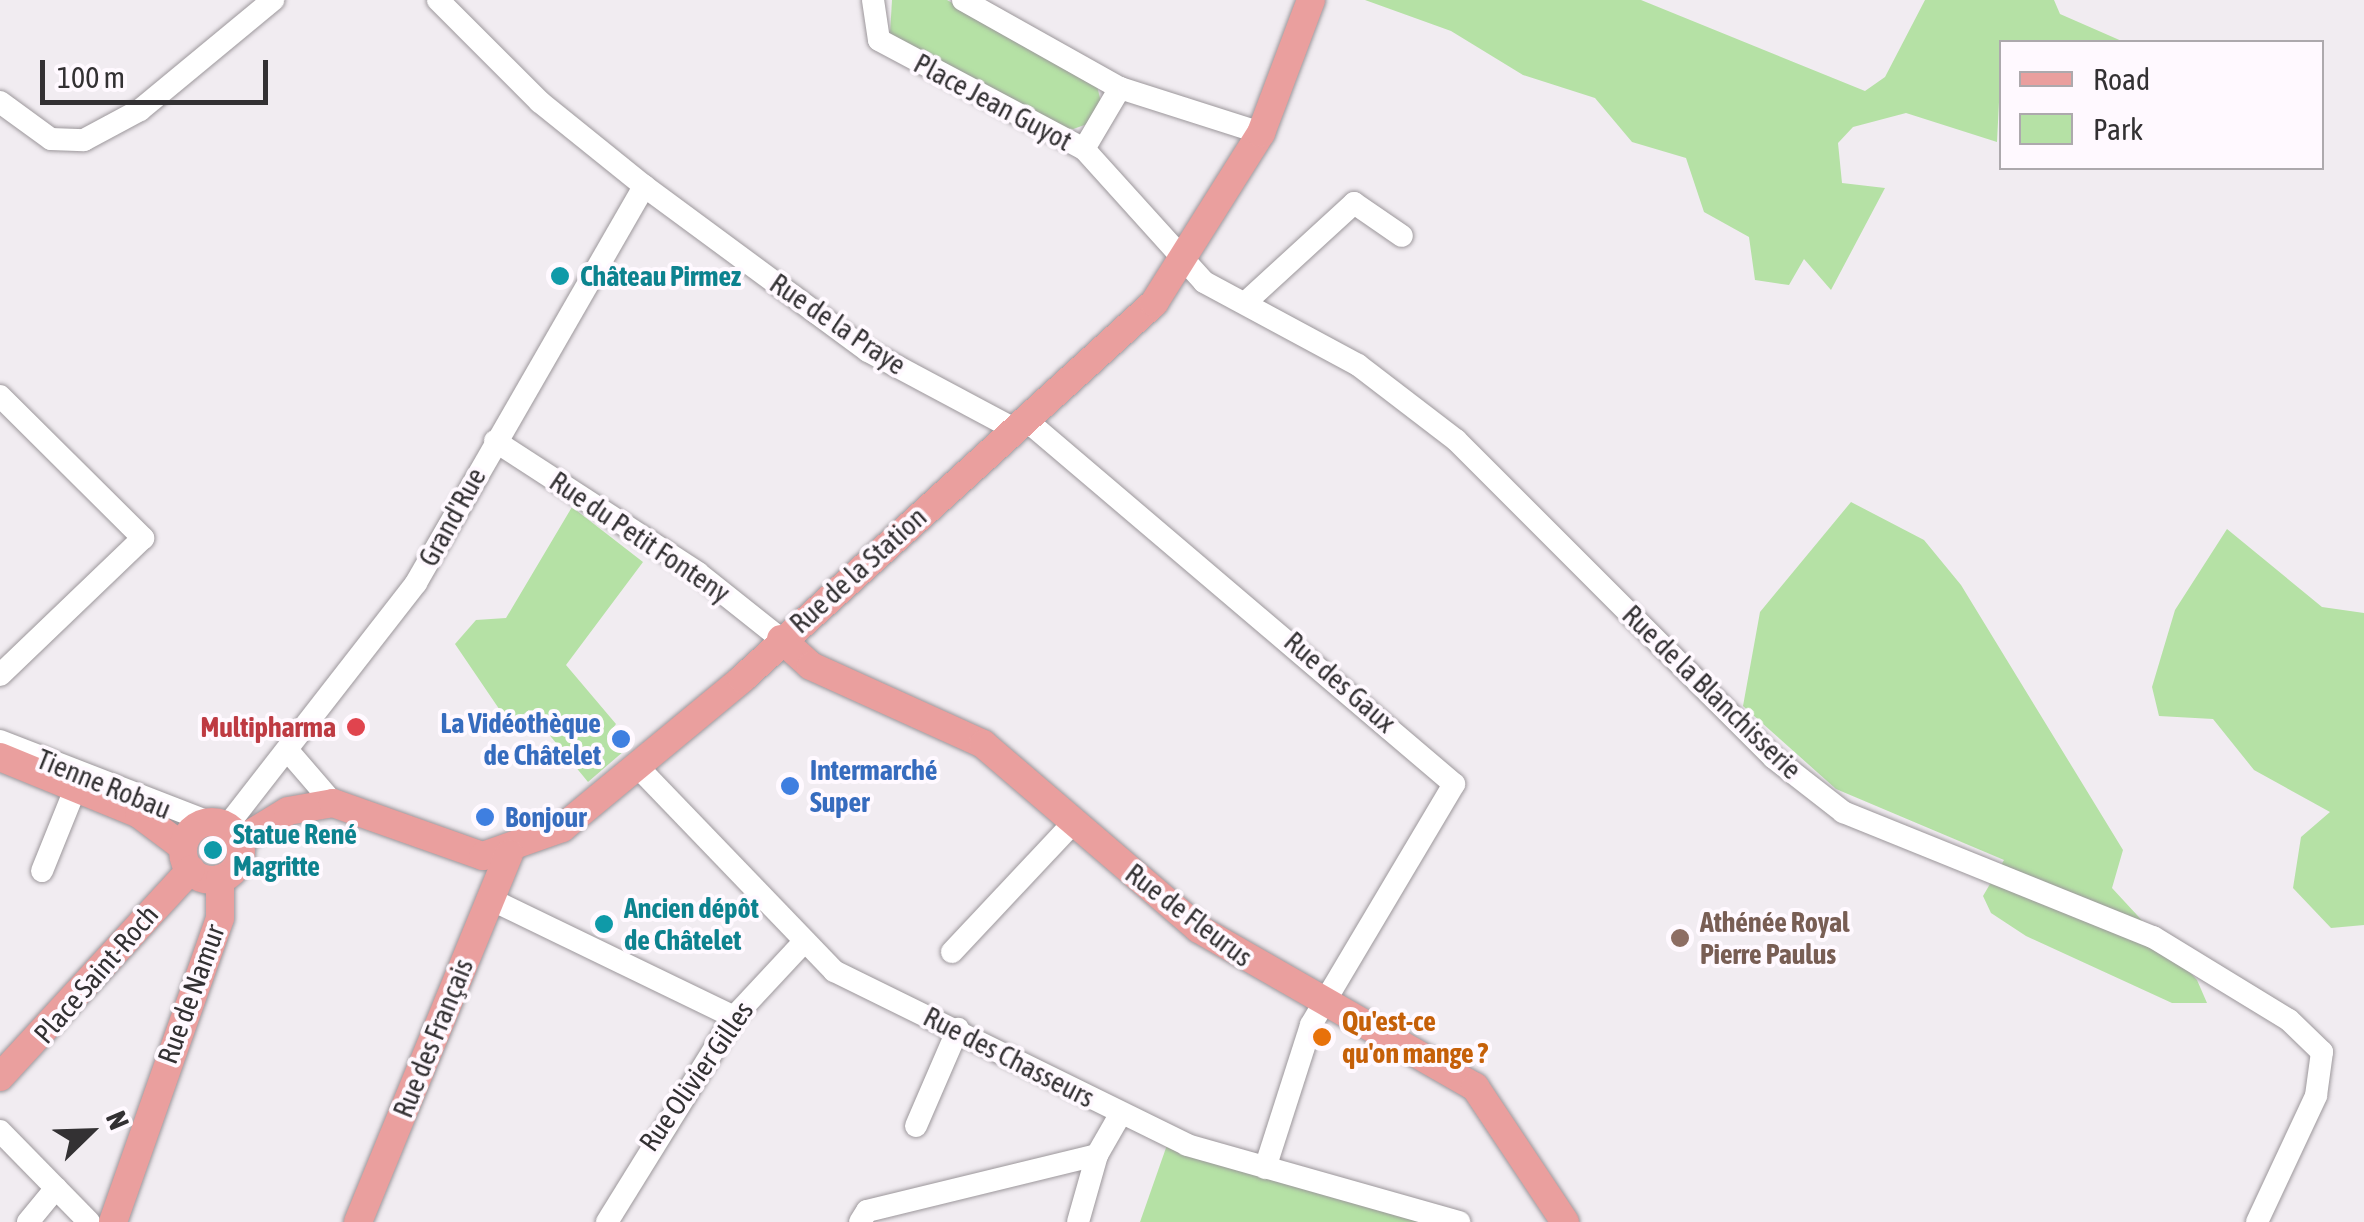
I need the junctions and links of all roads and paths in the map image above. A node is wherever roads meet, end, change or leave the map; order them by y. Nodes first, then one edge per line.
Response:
1 (273, 0) edge
2 (438, 0) edge
3 (873, 0) edge
4 (963, 0) edge
5 (1311, 0) edge
6 (1120, 88) junction
7 (0, 102) edge
8 (1262, 132) junction
9 (1084, 149) junction
10 (644, 186) junction
11 (1402, 236) dead end
12 (1183, 258) junction
13 (1246, 303) junction
14 (0, 396) edge
15 (1021, 425) junction
16 (495, 441) junction
17 (778, 636) junction
18 (811, 666) junction
19 (0, 675) edge
20 (742, 679) junction
21 (0, 741) edge
22 (289, 752) junction
23 (0, 756) edge
24 (636, 766) junction
25 (76, 787) junction
26 (333, 803) junction
27 (1074, 822) junction
28 (225, 830) junction
29 (509, 854) junction
30 (187, 858) junction
31 (42, 870) dead end
32 (220, 878) junction
33 (490, 899) junction
34 (803, 943) junction
35 (952, 952) dead end
36 (1324, 1003) junction
37 (734, 1017) junction
38 (958, 1029) junction
39 (2, 1071) edge
40 (1120, 1115) junction
41 (916, 1126) dead end
42 (0, 1131) edge
43 (1097, 1155) junction
44 (1265, 1168) junction
45 (56, 1188) junction
46 (864, 1217) edge
47 (28, 1222) edge
48 (89, 1222) edge
49 (113, 1222) edge
50 (358, 1222) edge
51 (607, 1222) edge
52 (1078, 1222) edge
53 (1459, 1222) edge
54 (1565, 1222) edge
55 (2257, 1222) edge

1 - 7 street
2 - 10 street, Rue de la Praye
3 - 9 street, Place Jean Guyot
4 - 6 street
5 - 8 main road, Rue de la Station
6 - 8 street
6 - 9 street, Place Jean Guyot
8 - 12 main road, Rue de la Station
9 - 12 street, Rue de la Blanchisserie
10 - 15 street, Rue de la Praye
10 - 16 street, Grand'Rue
11 - 13 street
12 - 13 street, Rue de la Blanchisserie
12 - 15 main road, Rue de la Station
13 - 55 street, Rue de la Blanchisserie
14 - 19 street
15 - 17 main road, Rue de la Station
15 - 36 street, Rue des Gaux
16 - 17 street, Rue du Petit Fonteny
16 - 22 street, Grand'Rue
17 - 18 main road, Rue de Fleurus
17 - 20 main road, Rue de la Station
18 - 20 main road
18 - 27 main road, Rue de Fleurus
20 - 24 main road, Rue de la Station
21 - 28 street, Tienne Robau
22 - 26 street
22 - 28 street, Grand'Rue
23 - 25 main road, Tienne Robau
24 - 29 main road, Rue de la Station
24 - 34 street, Rue des Chasseurs
25 - 30 main road, Tienne Robau
25 - 31 street
26 - 28 main road
26 - 29 main road
27 - 35 street
27 - 36 main road, Rue de Fleurus
28 - 30 main road, Place Saint-Roch
28 - 32 main road
29 - 33 main road, Rue des Français
30 - 32 main road, Tienne Robau
30 - 39 main road, Place Saint-Roch
32 - 49 main road, Rue de Namur
33 - 37 street
33 - 50 main road, Rue des Français
34 - 37 street, Rue Olivier Gilles
34 - 38 street, Rue des Chasseurs
36 - 44 street
36 - 54 main road, Rue de Fleurus
37 - 51 street, Rue Olivier Gilles
38 - 40 street, Rue des Chasseurs
38 - 41 street
40 - 43 street
40 - 44 street, Rue des Chasseurs
42 - 45 street
43 - 46 street
43 - 52 street
44 - 53 street, Rue des Chasseurs
45 - 47 street
45 - 48 street

